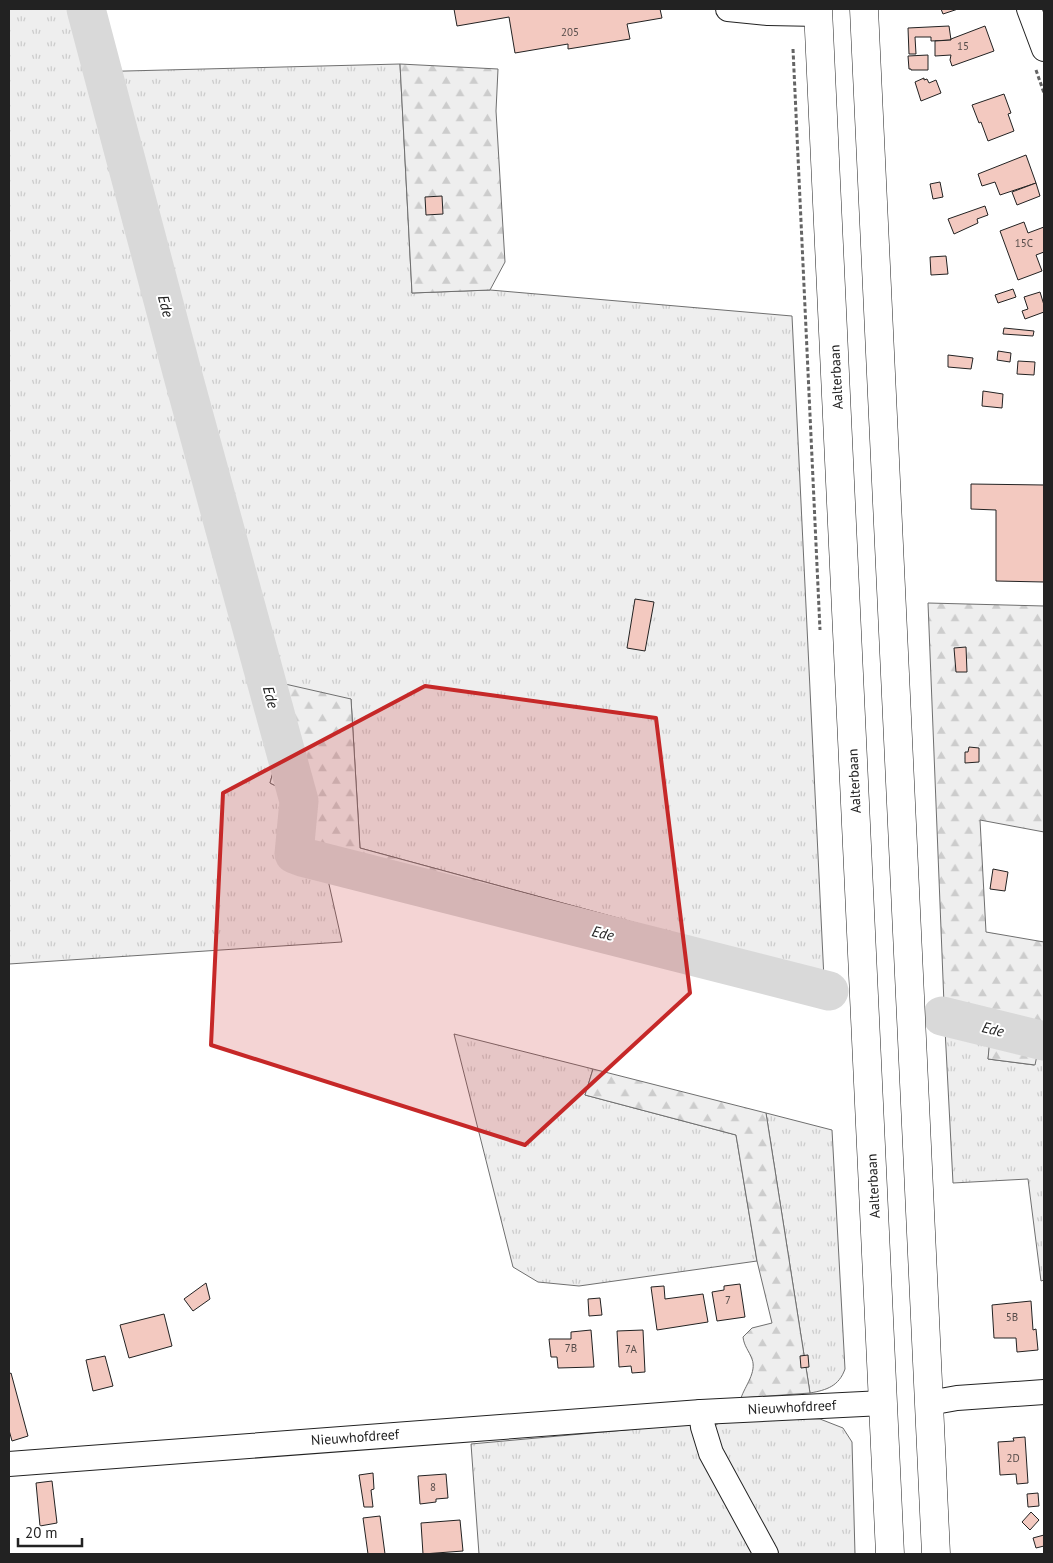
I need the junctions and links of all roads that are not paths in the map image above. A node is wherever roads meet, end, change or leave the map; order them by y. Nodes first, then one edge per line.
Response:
1 (728, 9) edge
2 (864, 9) edge
3 (819, 11) edge
4 (1035, 11) edge
5 (1044, 49) edge
6 (1044, 1392) edge
7 (883, 1402) junction
8 (929, 1403) junction
9 (701, 1412) junction
10 (9, 1464) edge
11 (766, 1554) edge
12 (890, 1554) edge
13 (936, 1554) edge

1 - 3 street
2 - 8 highway
3 - 7 highway, Aalterbaan
4 - 5 street
6 - 8 street
7 - 9 street, Nieuwhofdreef
7 - 12 highway, Aalterbaan
8 - 13 highway
9 - 10 street, Nieuwhofdreef
9 - 11 street

